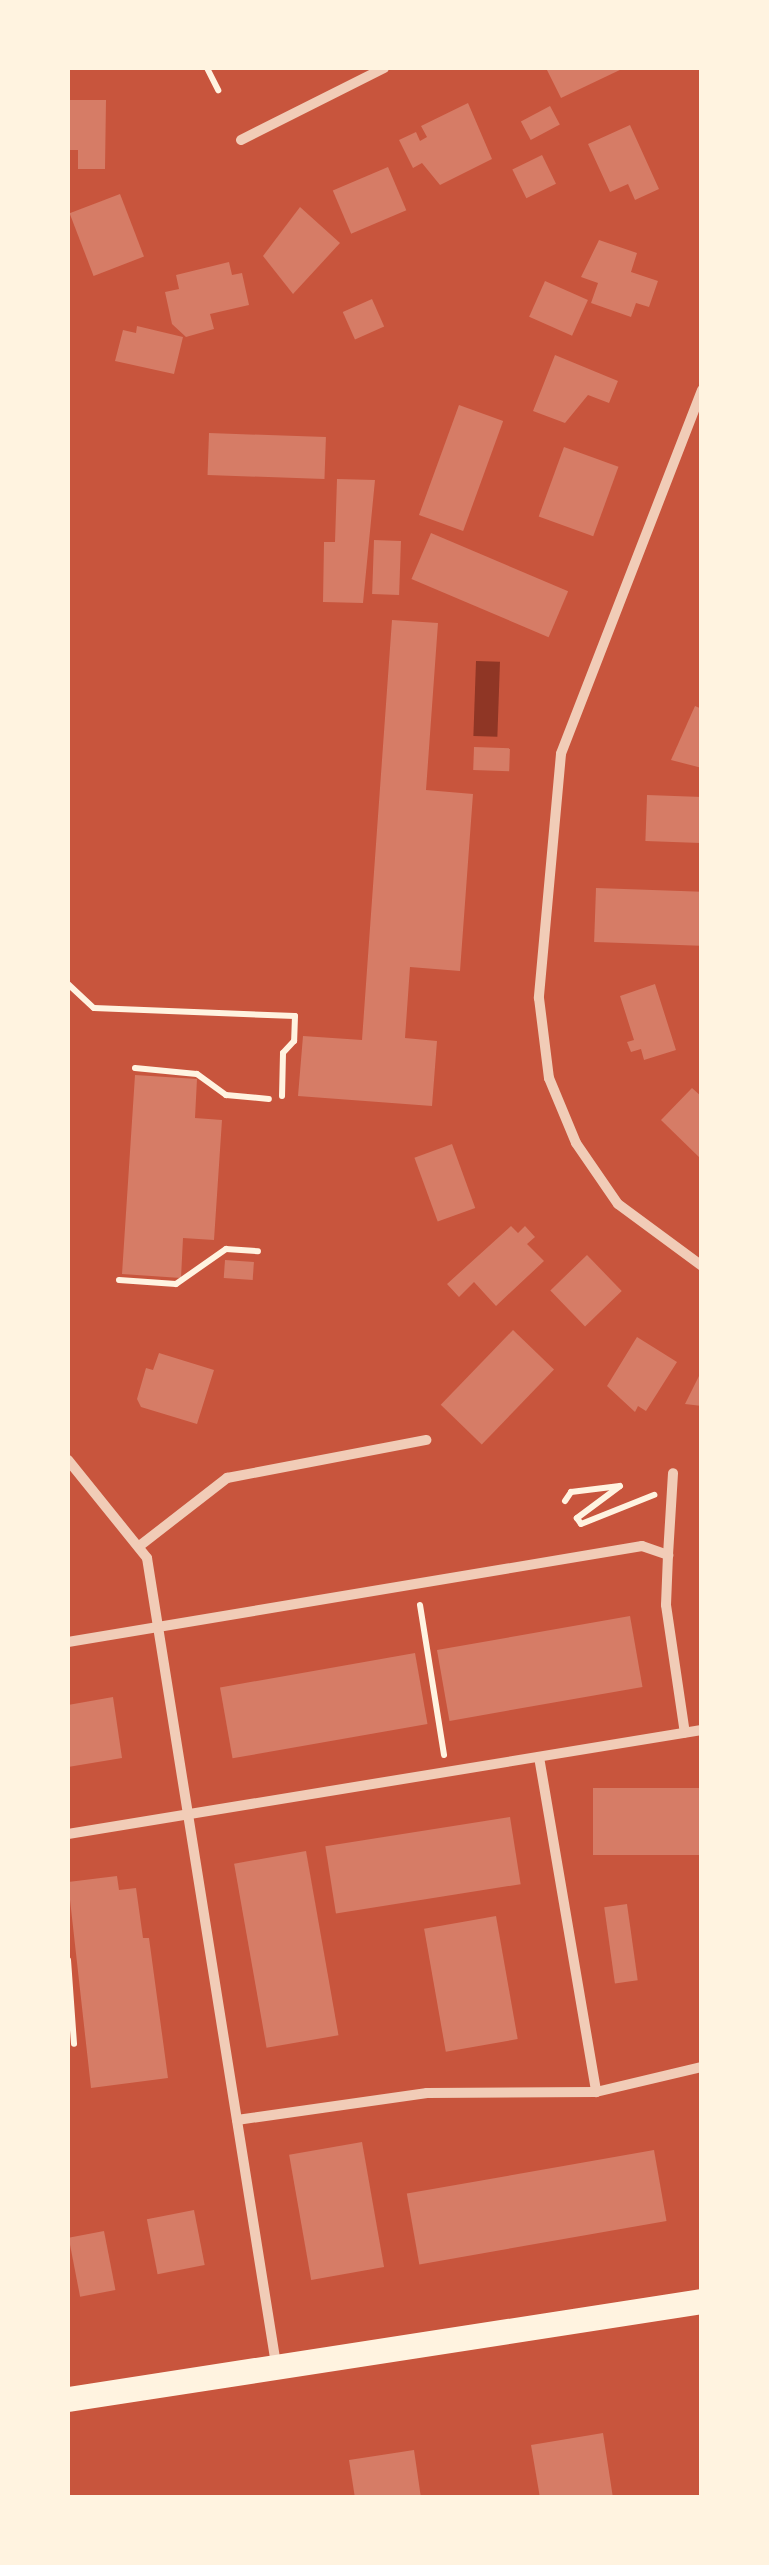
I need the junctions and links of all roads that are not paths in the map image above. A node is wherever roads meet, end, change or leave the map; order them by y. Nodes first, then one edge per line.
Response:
1 (384, 68) edge
2 (242, 140) dead end
3 (702, 390) edge
4 (702, 1266) edge
5 (426, 1440) dead end
6 (68, 1460) edge
7 (673, 1474) dead end
8 (142, 1544) junction
9 (668, 1555) junction
10 (159, 1624) junction
11 (68, 1642) edge
12 (702, 1730) edge
13 (685, 1732) junction
14 (539, 1757) junction
15 (187, 1814) junction
16 (68, 1834) edge
17 (702, 2067) edge
18 (596, 2092) junction
19 (236, 2120) junction
20 (702, 2301) edge
21 (277, 2368) junction
22 (68, 2400) edge

1 - 2 street
3 - 4 street
5 - 8 street
6 - 8 street
7 - 9 street
8 - 10 street
9 - 10 street
9 - 13 street
10 - 11 street
10 - 15 street
12 - 13 street
13 - 14 street
14 - 15 street
14 - 18 street
15 - 16 street
15 - 19 street
17 - 18 street
18 - 19 street
19 - 21 street
20 - 21 main road
21 - 22 main road

